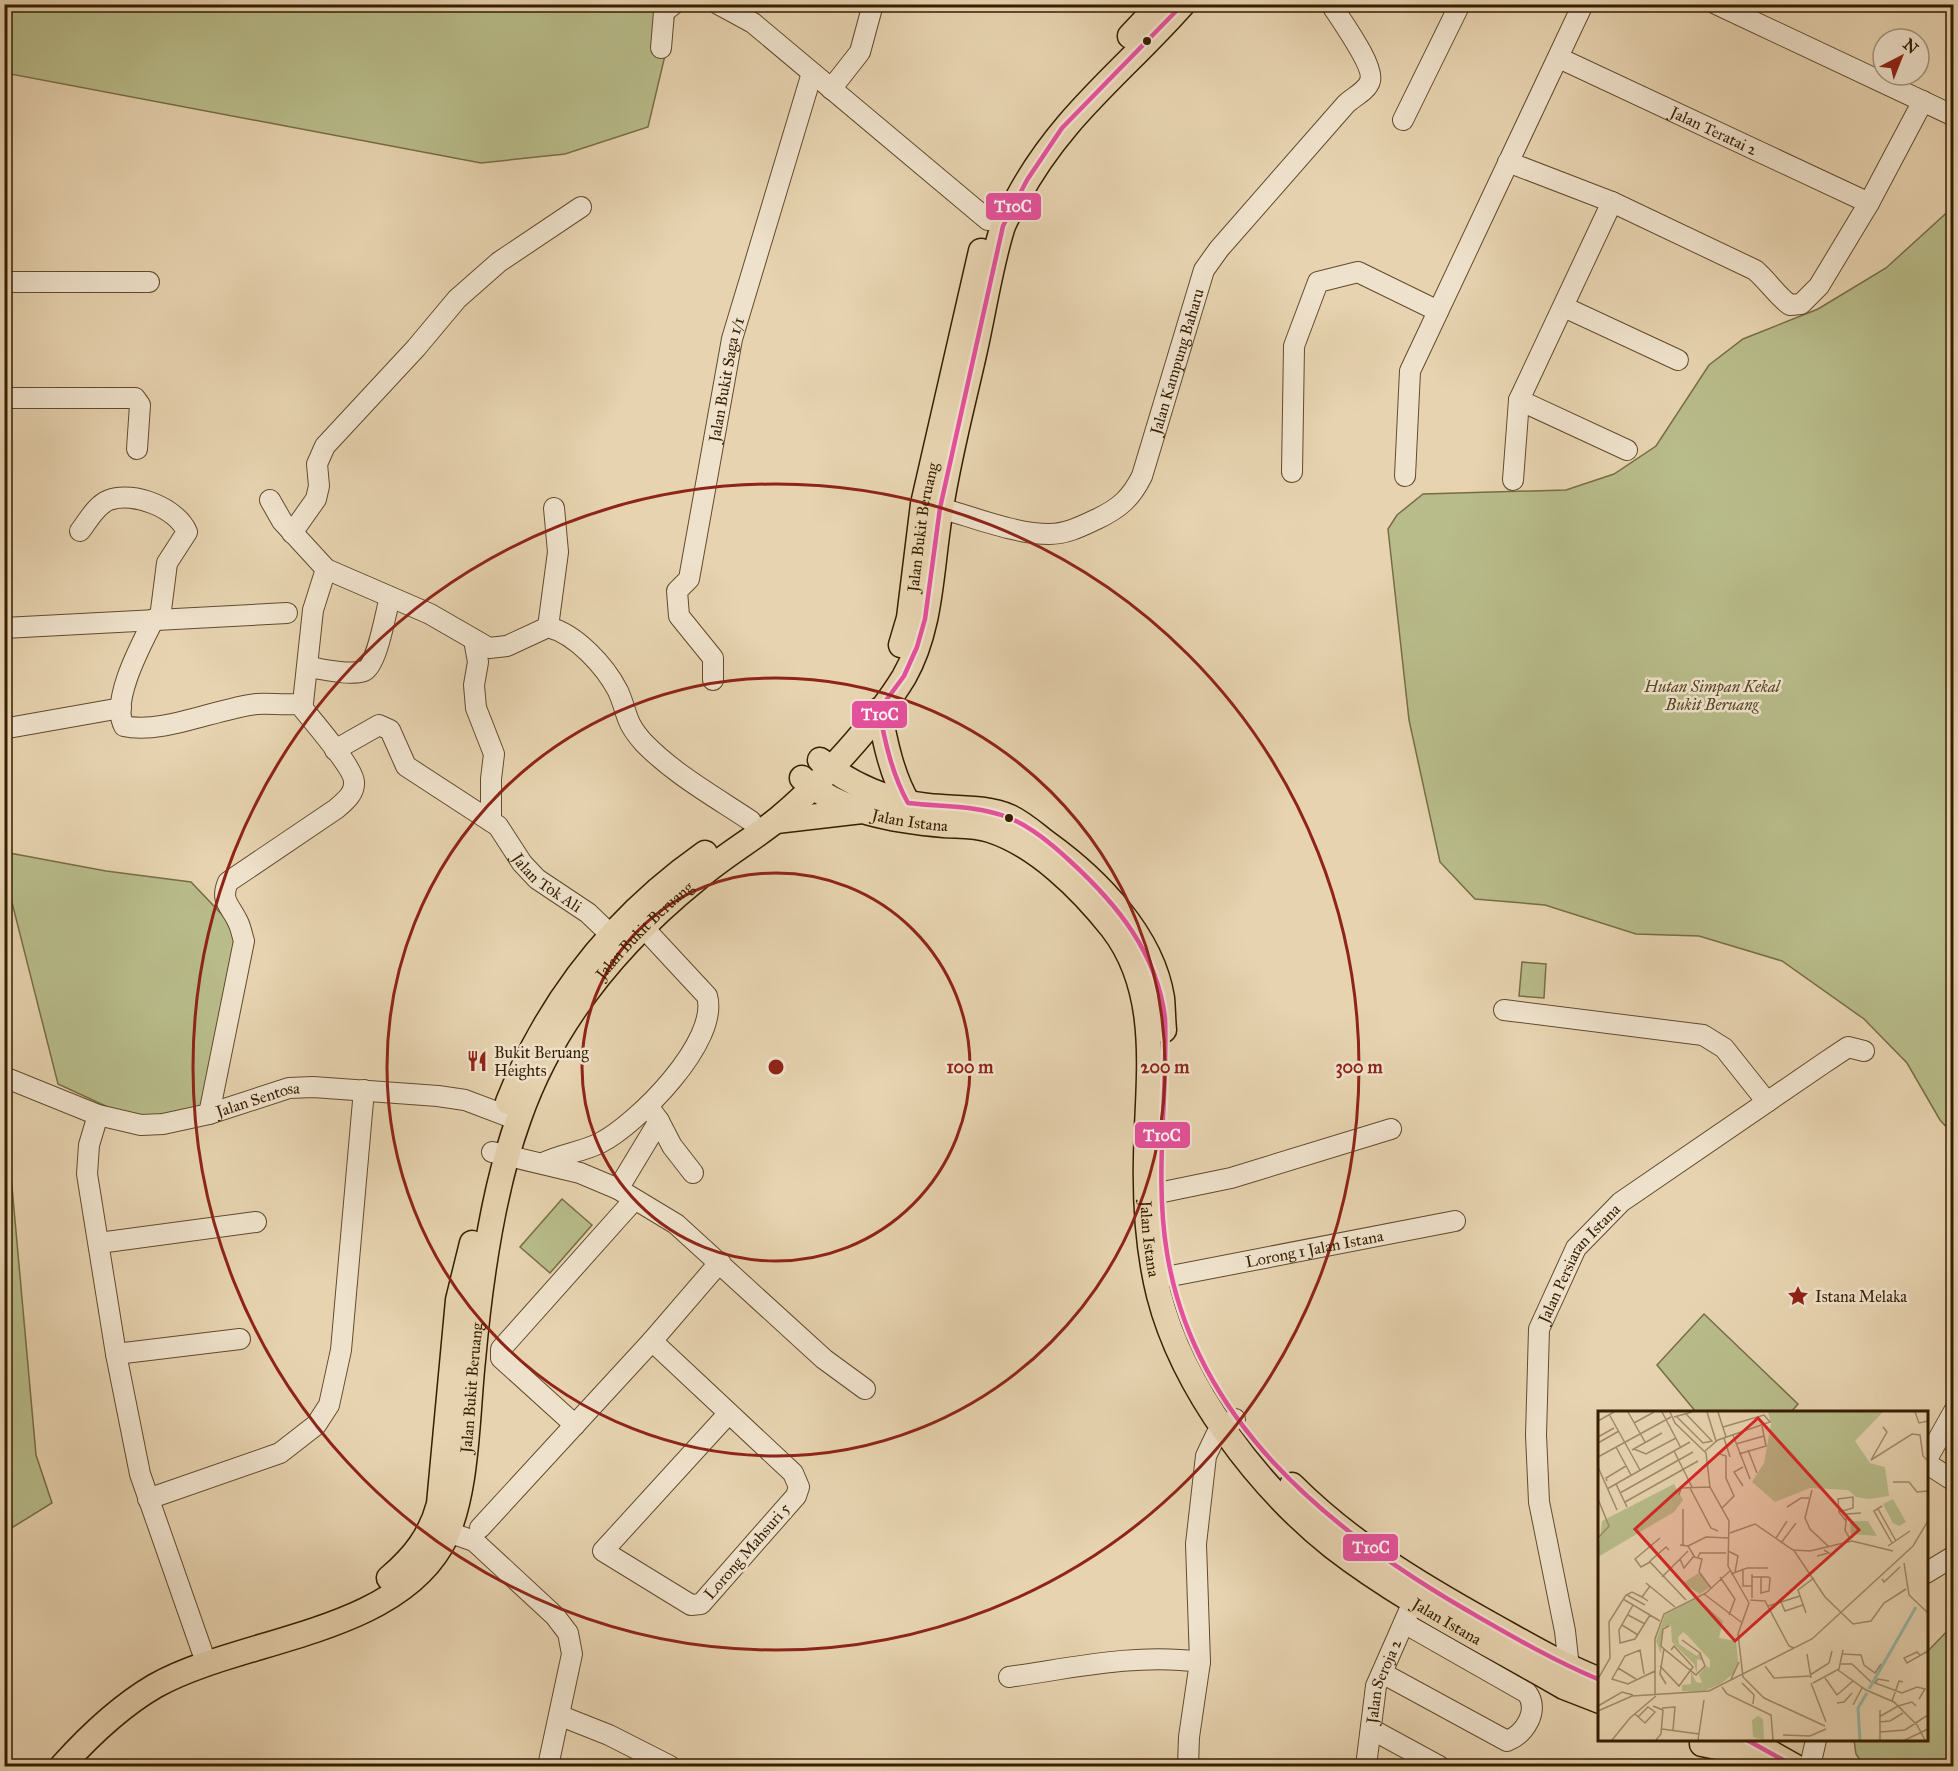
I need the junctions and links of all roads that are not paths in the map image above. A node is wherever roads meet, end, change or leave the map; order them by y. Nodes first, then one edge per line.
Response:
1 (674, 4) edge
2 (718, 4) edge
3 (873, 4) edge
4 (1160, 4) edge
5 (1183, 4) edge
6 (1331, 4) edge
7 (1460, 4) edge
8 (1582, 4) edge
9 (1716, 4) edge
10 (661, 48) dead end
11 (1558, 58) junction
12 (812, 73) junction
13 (831, 88) junction
14 (1923, 101) junction
15 (1953, 116) edge
16 (1403, 120) dead end
17 (1508, 162) junction
18 (1612, 202) junction
19 (1869, 203) junction
20 (580, 207) dead end
21 (988, 220) junction
22 (4, 282) edge
23 (150, 282) dead end
24 (1564, 307) junction
25 (1438, 311) junction
26 (1678, 360) dead end
27 (4, 398) edge
28 (1519, 400) junction
29 (137, 449) dead end
30 (1627, 450) dead end
31 (1292, 472) dead end
32 (1405, 476) dead end
33 (1513, 480) dead end
34 (270, 500) dead end
35 (932, 506) junction
36 (554, 508) dead end
37 (80, 531) dead end
38 (292, 533) junction
39 (327, 569) junction
40 (390, 597) junction
41 (287, 613) dead end
42 (157, 618) junction
43 (548, 627) junction
44 (4, 628) edge
45 (474, 640) junction
46 (308, 667) junction
47 (713, 680) dead end
48 (300, 705) junction
49 (121, 708) junction
50 (879, 710) junction
51 (8, 728) dead end
52 (334, 750) junction
53 (825, 764) junction
54 (808, 783) junction
55 (908, 803) junction
56 (862, 811) junction
57 (776, 820) junction
58 (491, 821) junction
59 (751, 821) junction
60 (642, 926) junction
61 (611, 935) junction
62 (1504, 1010) dead end
63 (1864, 1051) dead end
64 (4, 1077) edge
65 (364, 1090) junction
66 (1767, 1102) junction
67 (208, 1114) junction
68 (654, 1114) junction
69 (98, 1115) junction
70 (510, 1117) junction
71 (1391, 1129) dead end
72 (500, 1155) junction
73 (543, 1163) junction
74 (693, 1173) dead end
75 (618, 1189) junction
76 (1163, 1192) junction
77 (634, 1200) junction
78 (1455, 1221) dead end
79 (256, 1222) dead end
80 (99, 1243) junction
81 (720, 1262) junction
82 (1171, 1276) junction
83 (240, 1339) dead end
84 (652, 1341) junction
85 (116, 1354) junction
86 (865, 1389) dead end
87 (1953, 1411) edge
88 (729, 1413) junction
89 (1229, 1423) junction
90 (574, 1425) junction
91 (1928, 1458) edge
92 (1928, 1463) edge
93 (1953, 1481) edge
94 (148, 1499) junction
95 (480, 1528) dead end
96 (448, 1532) junction
97 (1953, 1556) edge
98 (1928, 1572) edge
99 (1414, 1600) junction
100 (1404, 1623) junction
101 (202, 1651) junction
102 (1200, 1662) junction
103 (1382, 1673) junction
104 (1009, 1677) dead end
105 (1567, 1678) junction
106 (1598, 1680) edge
107 (1598, 1700) edge
108 (561, 1716) junction
109 (1371, 1729) junction
110 (1750, 1741) edge
111 (1816, 1741) edge
112 (1697, 1742) edge
113 (42, 1767) edge
114 (62, 1767) edge
115 (548, 1767) edge
116 (670, 1767) edge
117 (1188, 1767) edge
118 (1366, 1767) edge
119 (1439, 1767) edge
120 (1750, 1767) edge
121 (1768, 1767) edge
122 (1794, 1767) edge
123 (1810, 1767) edge

1 - 10 street
2 - 12 street
3 - 13 street
4 - 21 main road, Jalan Bukit Beruang
5 - 35 main road, Jalan Bukit Beruang
6 - 35 street, Jalan Kampung Baharu
7 - 16 street
8 - 11 street
9 - 14 street
11 - 17 street
11 - 19 street, Jalan Teratai 2
12 - 13 street
12 - 47 street, Jalan Bukit Saga 1/1
13 - 21 street
14 - 15 street
14 - 19 street
17 - 18 street
17 - 25 street
18 - 19 street
18 - 24 street
20 - 38 street
21 - 35 main road, Jalan Bukit Beruang
22 - 23 street
24 - 26 street
24 - 28 street
25 - 31 street
25 - 32 street
27 - 29 street
28 - 30 street
28 - 33 street
34 - 38 street
35 - 50 main road, Jalan Bukit Beruang
35 - 53 main road, Jalan Bukit Beruang
36 - 43 street
37 - 42 street
38 - 39 street
39 - 40 street
39 - 46 street
40 - 45 street
40 - 46 street
41 - 42 street
42 - 44 street
42 - 49 street
43 - 45 street
43 - 59 street
45 - 58 street
46 - 48 street
48 - 49 street
48 - 52 street
49 - 51 street
50 - 53 main road, Jalan Bukit Beruang
50 - 55 main road
52 - 58 street, Jalan Tok Ali
52 - 67 street
53 - 54 main road, Jalan Bukit Beruang
53 - 55 main road, Jalan Istana
54 - 56 main road, Jalan Istana
54 - 57 main road, Jalan Bukit Beruang
54 - 59 main road, Jalan Bukit Beruang
55 - 76 main road, Jalan Istana
56 - 57 main road
56 - 89 main road, Jalan Istana
57 - 60 main road, Jalan Bukit Beruang
58 - 61 street, Jalan Tok Ali
59 - 61 main road, Jalan Bukit Beruang
60 - 68 street
60 - 70 main road, Jalan Bukit Beruang
61 - 70 main road, Jalan Bukit Beruang
62 - 66 street
63 - 66 street, Jalan Persiaran Istana
64 - 69 street, Jalan Sentosa
65 - 67 street, Jalan Sentosa
65 - 70 street, Jalan Sentosa
65 - 94 street
66 - 105 street, Jalan Persiaran Istana
67 - 69 street, Jalan Sentosa
68 - 73 street
68 - 74 street
68 - 75 street
69 - 80 street
70 - 72 main road, Jalan Bukit Beruang
71 - 76 street
72 - 73 street
72 - 96 main road, Jalan Bukit Beruang
72 - 101 main road, Jalan Bukit Beruang
73 - 75 street
75 - 77 street
76 - 82 main road, Jalan Istana
77 - 81 street
77 - 90 street
78 - 82 street, Lorong 1 Jalan Istana
79 - 80 street
80 - 85 street
81 - 84 street
81 - 86 street
82 - 89 main road, Jalan Istana
83 - 85 street
84 - 88 street, Lorong Mahsuri 5
84 - 90 street
85 - 94 street
87 - 91 street
88 - 88 street, Lorong Mahsuri 5
89 - 99 main road, Jalan Istana
89 - 102 street
89 - 105 main road, Jalan Istana
90 - 95 street
92 - 93 street
94 - 101 street
96 - 108 street
96 - 114 main road, Jalan Bukit Beruang
97 - 98 street
99 - 100 street, Jalan Seroja 2
99 - 105 main road, Jalan Istana
100 - 103 street, Jalan Seroja 2
100 - 103 street
101 - 113 main road, Jalan Bukit Beruang
102 - 104 street
102 - 117 street
103 - 109 street, Jalan Seroja 2
105 - 106 main road, Jalan Istana
105 - 107 main road, Jalan Istana
108 - 115 street
108 - 116 street
109 - 118 street, Jalan Seroja 2
109 - 119 street
110 - 122 main road
111 - 123 street
112 - 120 main road
112 - 121 main road

